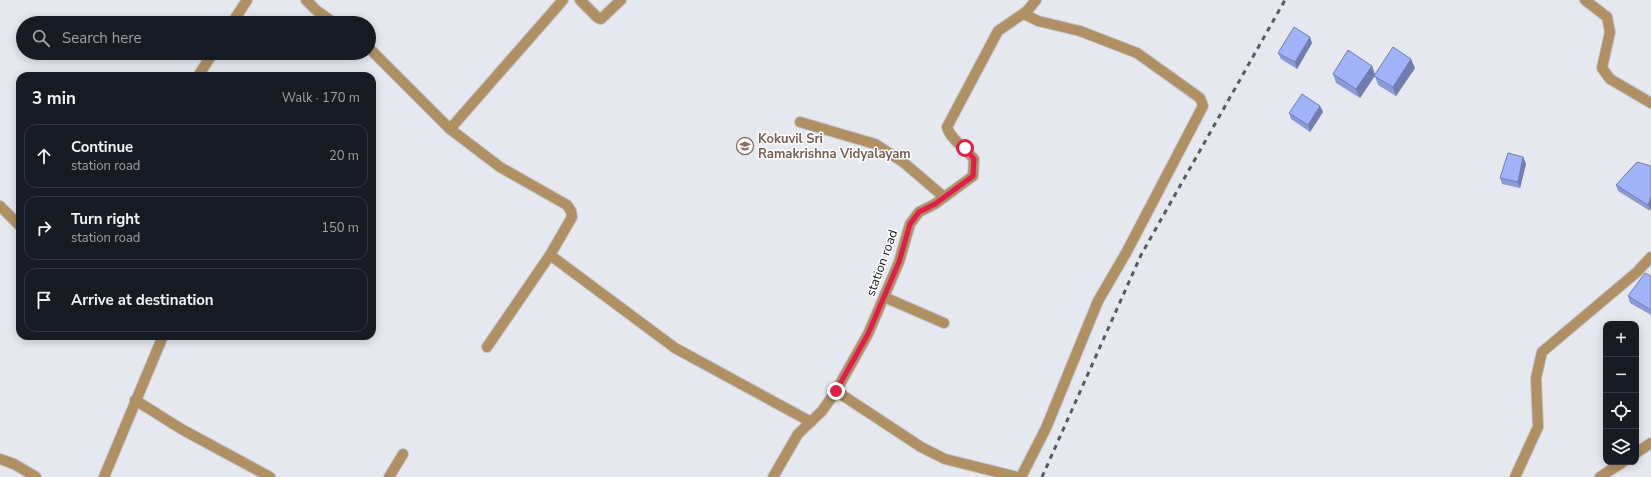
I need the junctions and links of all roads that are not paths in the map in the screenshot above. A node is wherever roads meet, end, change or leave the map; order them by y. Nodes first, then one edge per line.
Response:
1 (247, 0) edge
2 (306, 0) edge
3 (563, 0) edge
4 (580, 0) edge
5 (622, 0) edge
6 (1036, 0) edge
7 (1585, 0) edge
8 (1027, 11) junction
9 (237, 16) edge
10 (324, 16) edge
11 (376, 55) edge
12 (208, 60) edge
13 (200, 72) edge
14 (1651, 103) edge
15 (800, 122) dead end
16 (450, 129) junction
17 (944, 197) junction
18 (0, 206) edge
19 (16, 222) edge
20 (550, 255) junction
21 (1651, 257) edge
22 (884, 297) junction
23 (944, 323) dead end
24 (160, 340) edge
25 (487, 347) dead end
26 (836, 391) junction
27 (135, 400) junction
28 (811, 422) junction
29 (1651, 444) edge
30 (1639, 451) edge
31 (403, 454) dead end
32 (0, 459) edge
33 (1618, 465) edge
34 (36, 477) edge
35 (104, 477) edge
36 (270, 477) edge
37 (389, 477) edge
38 (773, 477) edge
39 (1017, 477) edge
40 (1021, 477) edge
41 (1515, 477) edge
42 (1600, 477) edge

1 - 9 street
2 - 10 street
3 - 16 street
4 - 5 street
6 - 8 street, station road
7 - 14 street
8 - 17 street, station road
8 - 40 street
11 - 16 street
12 - 13 street
15 - 17 street
16 - 20 street
17 - 22 street, station road
18 - 19 street
20 - 25 street
20 - 28 street
21 - 41 street
22 - 23 street
22 - 26 street, station road
24 - 27 street
26 - 28 street, station road
26 - 39 street
27 - 35 street
27 - 36 street
28 - 38 street, station road
29 - 30 street
31 - 37 street
32 - 34 street
33 - 42 street

